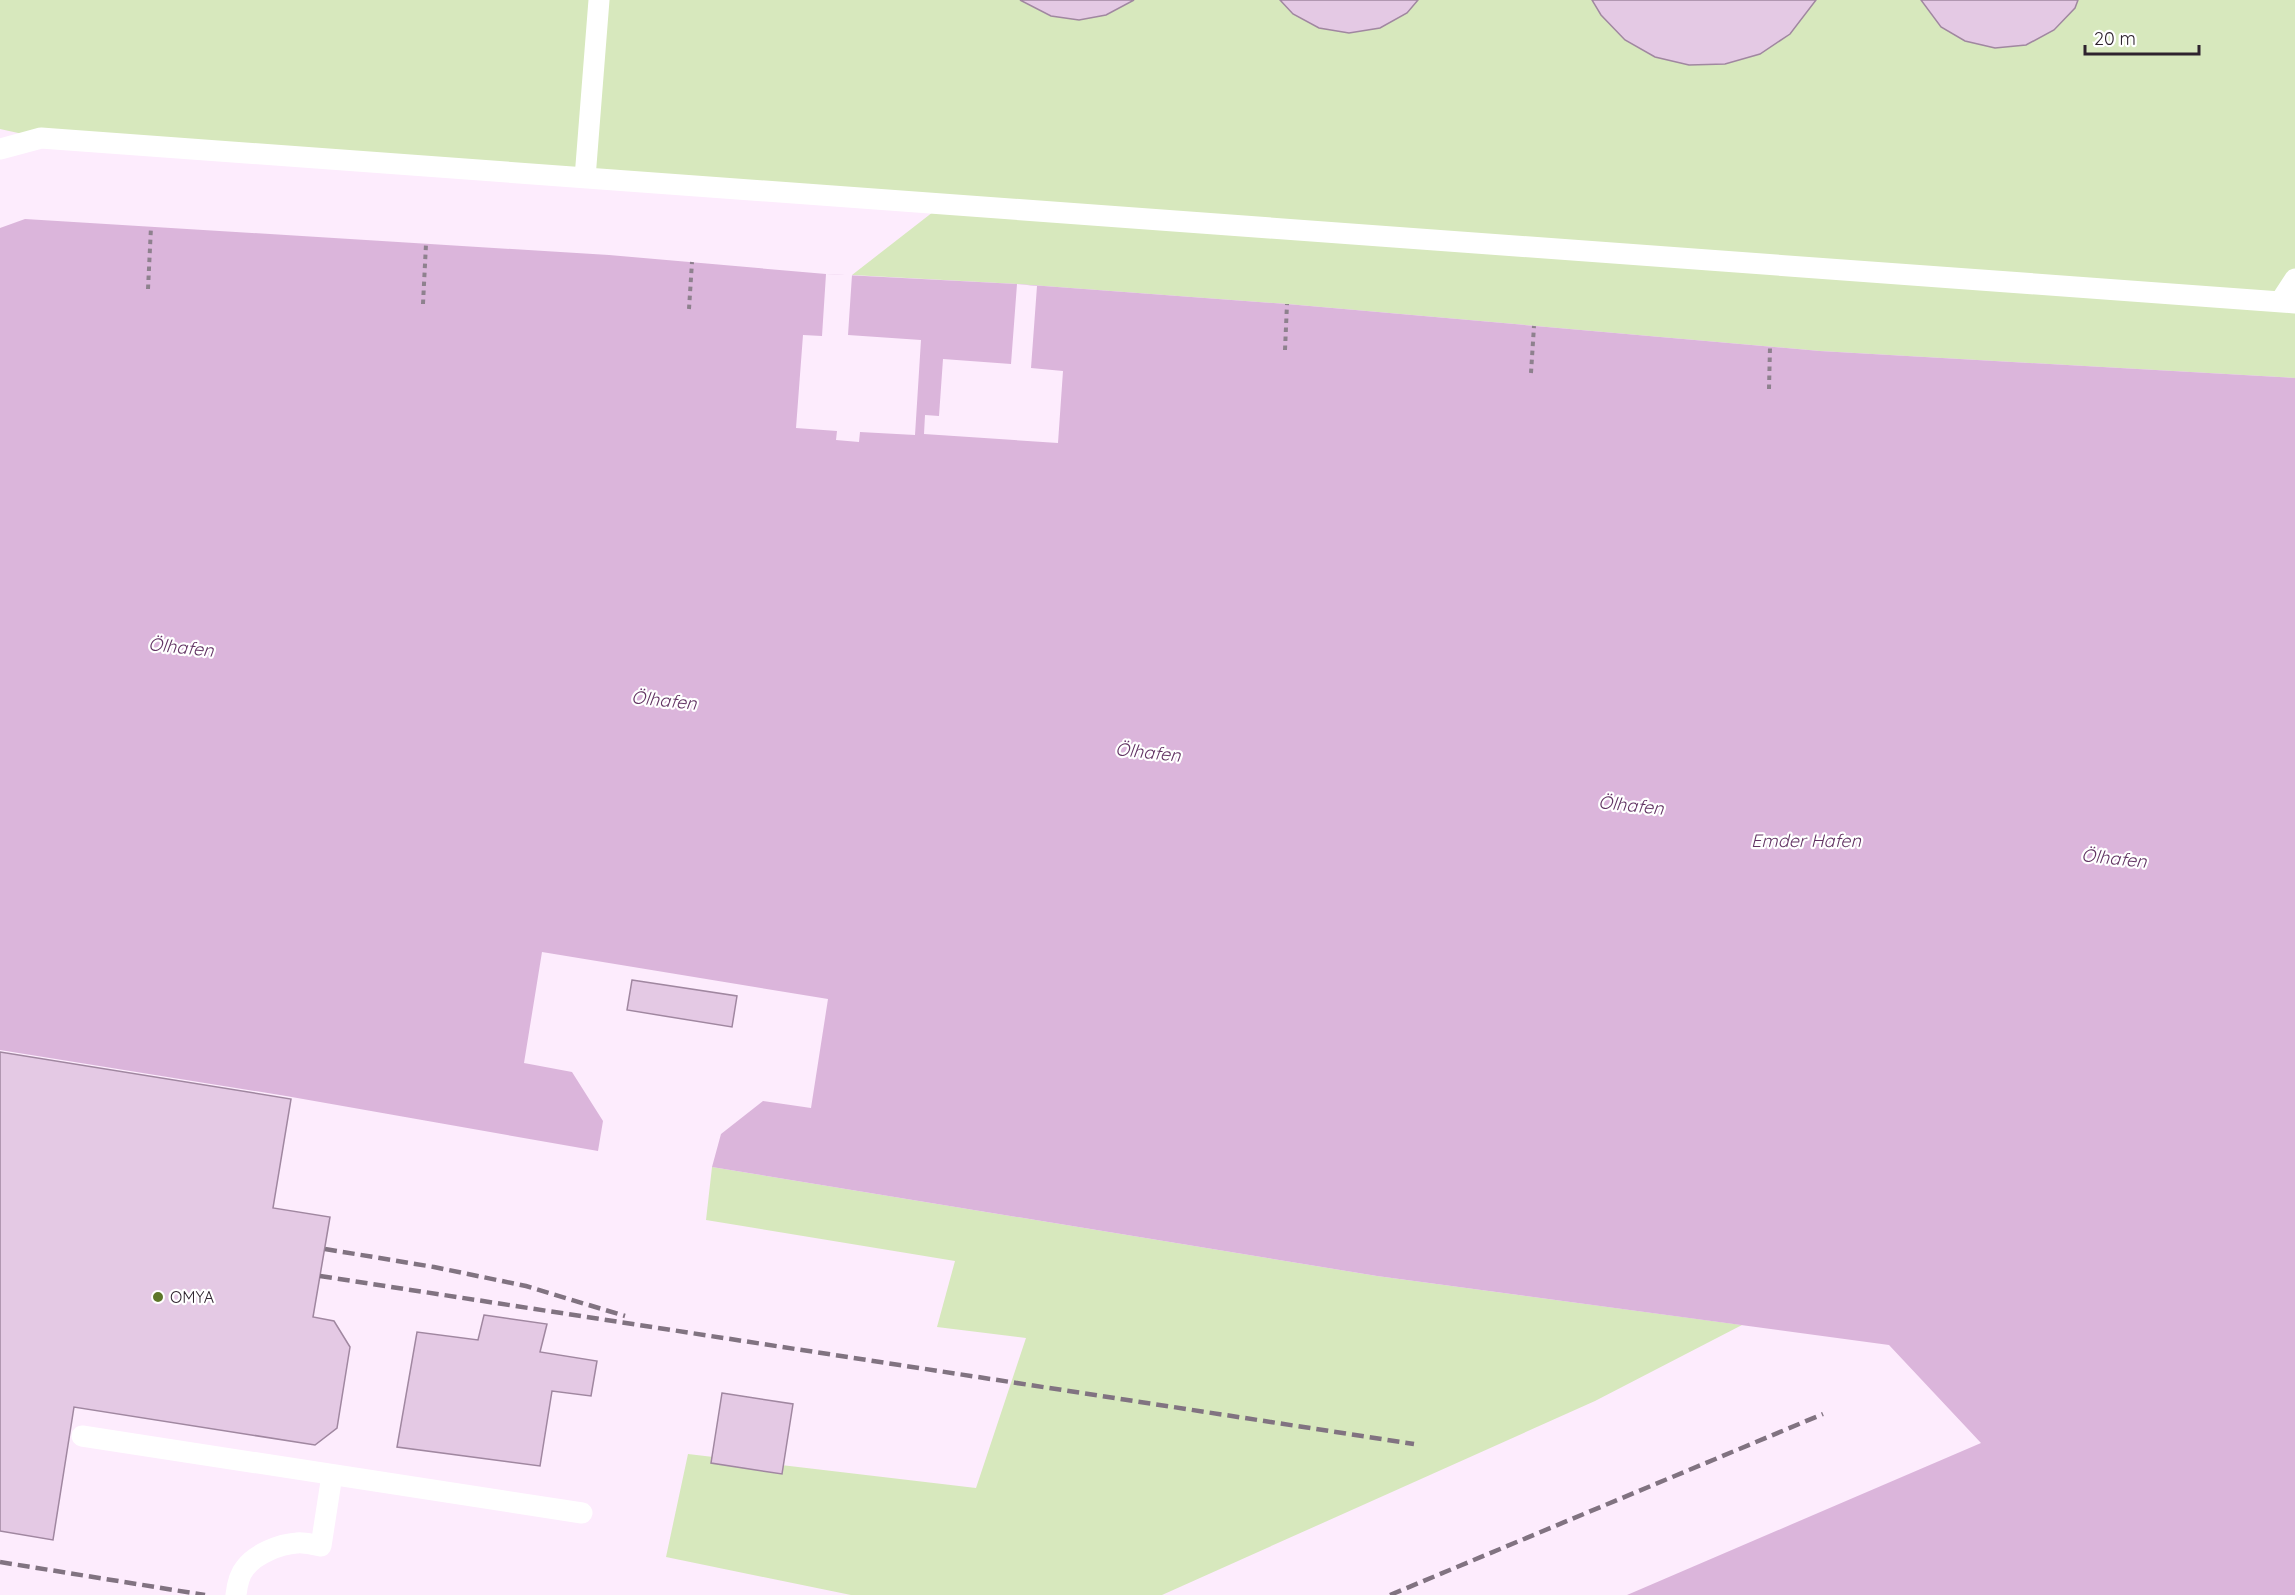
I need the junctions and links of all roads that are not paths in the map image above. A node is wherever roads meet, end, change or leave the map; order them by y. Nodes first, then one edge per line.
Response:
1 (598, 0) edge
2 (0, 149) edge
3 (585, 178) junction
4 (2295, 279) edge
5 (2288, 303) edge
6 (82, 1437) dead end
7 (332, 1474) junction
8 (582, 1513) dead end
9 (236, 1595) edge

1 - 3 lane
2 - 3 lane
3 - 5 lane
4 - 5 lane
6 - 7 lane
7 - 8 lane
7 - 9 lane

